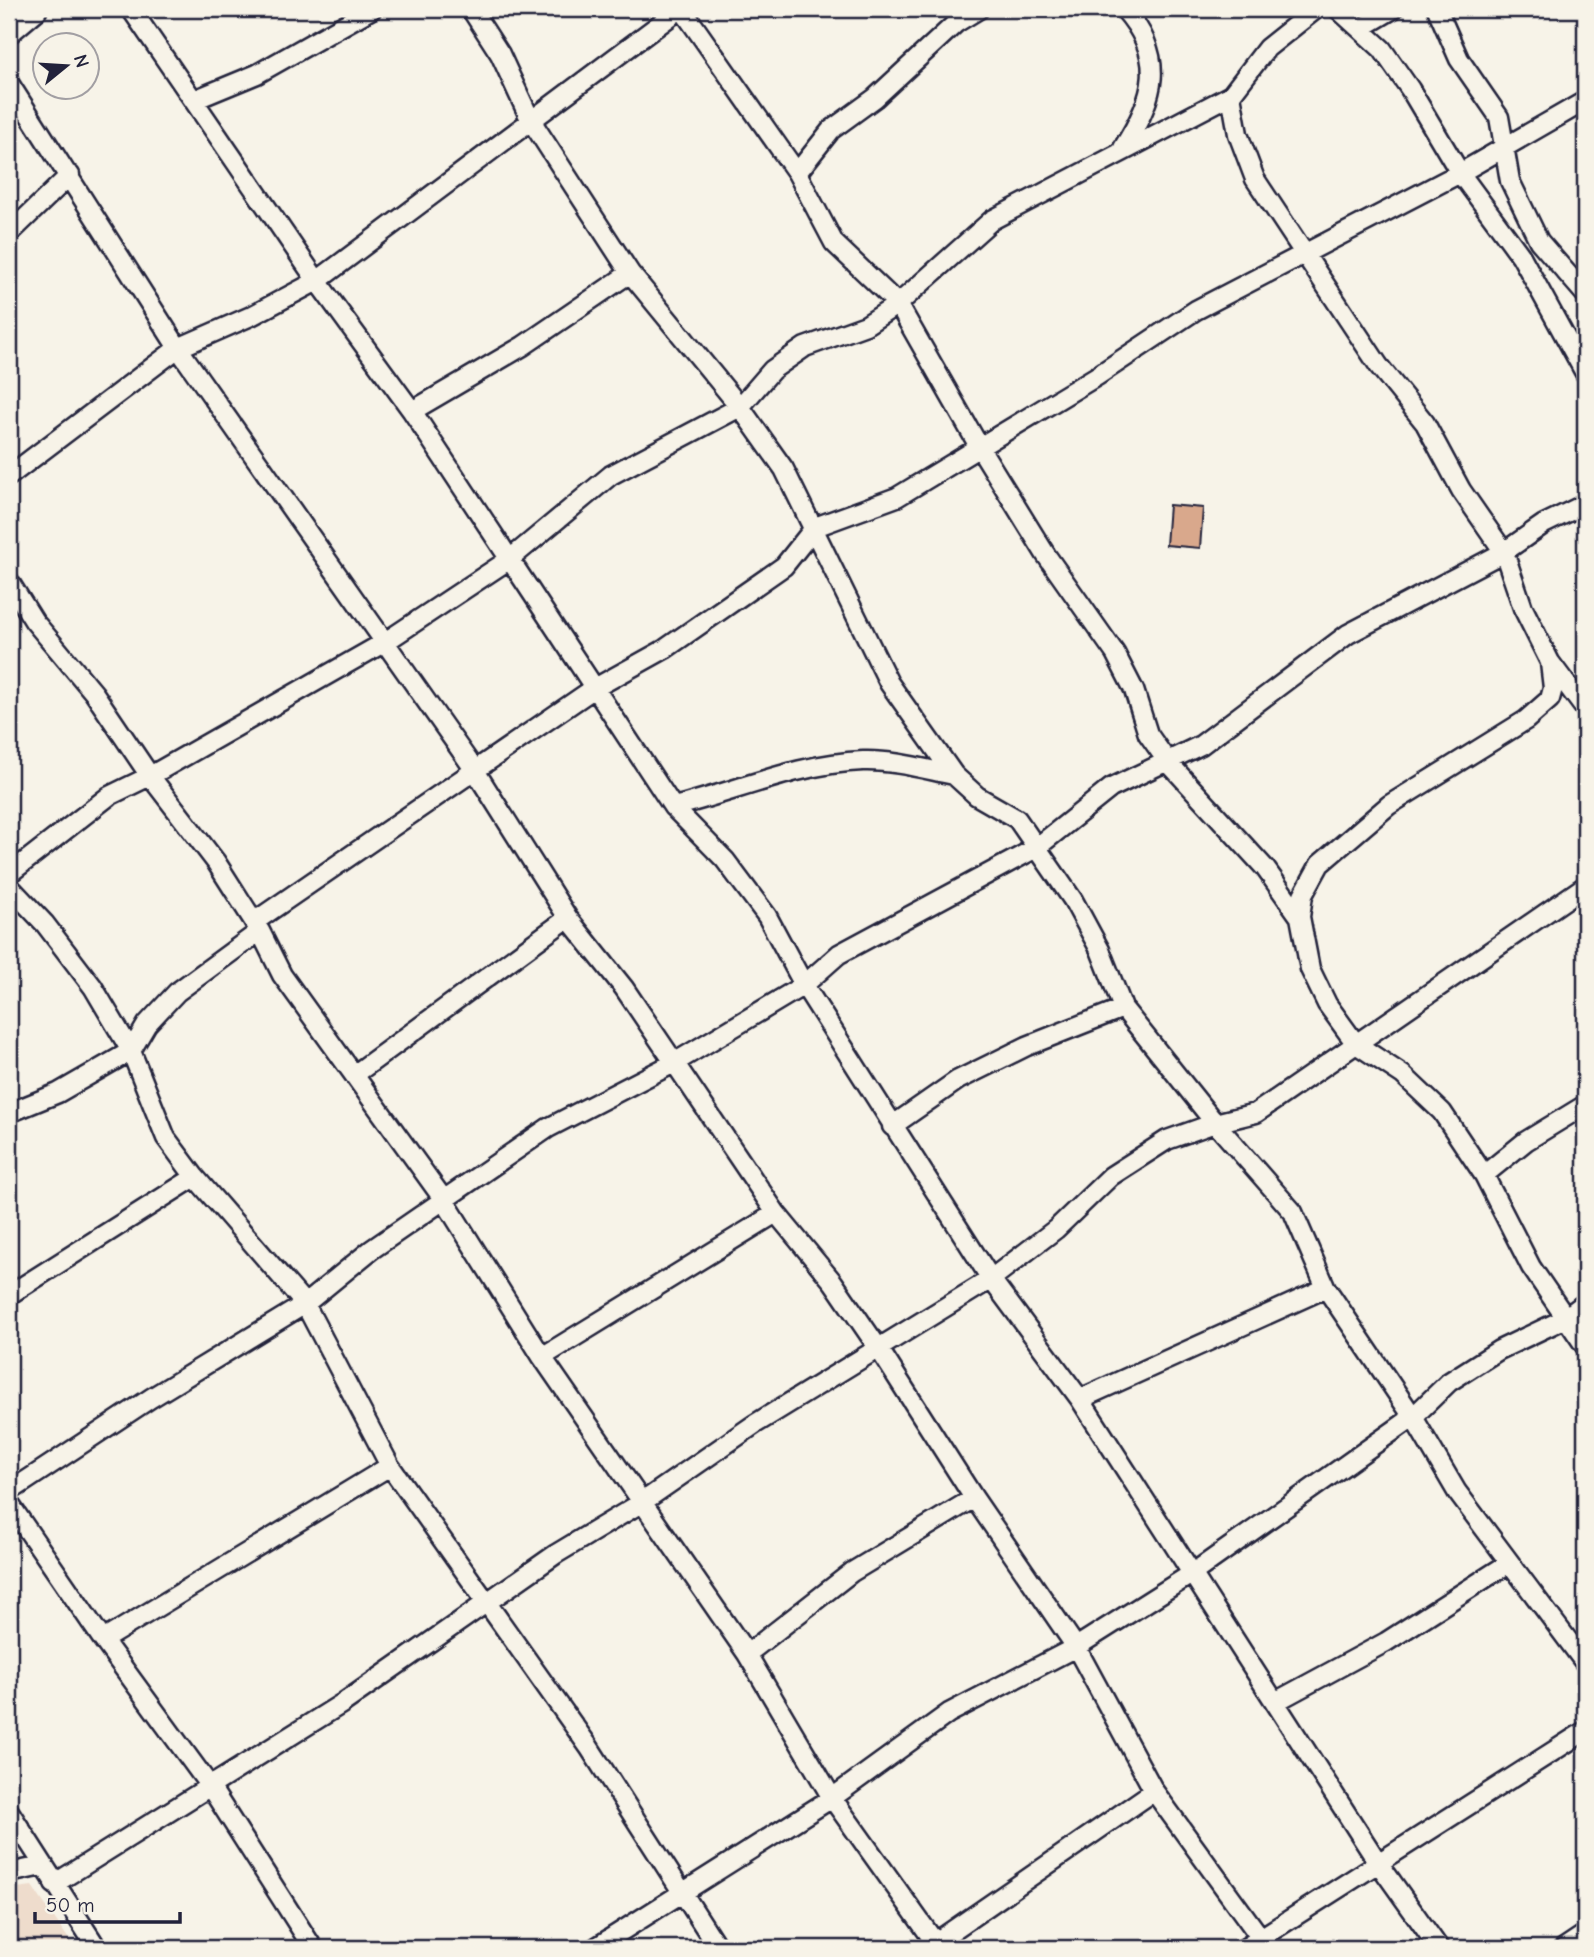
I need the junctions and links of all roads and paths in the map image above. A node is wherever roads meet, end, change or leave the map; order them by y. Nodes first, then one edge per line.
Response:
1 (35, 9) edge
2 (131, 9) edge
3 (372, 9) edge
4 (471, 9) edge
5 (682, 9) edge
6 (979, 9) edge
7 (1124, 9) edge
8 (1315, 9) edge
9 (1339, 9) edge
10 (1393, 9) edge
11 (1437, 9) edge
12 (1361, 28) junction
13 (9, 31) edge
14 (9, 83) edge
15 (1231, 95) junction
16 (194, 100) junction
17 (1585, 101) edge
18 (530, 118) junction
19 (1504, 148) junction
20 (1122, 150) junction
21 (797, 173) junction
22 (1461, 173) junction
23 (70, 175) junction
24 (9, 234) edge
25 (1306, 254) junction
26 (630, 273) junction
27 (317, 281) junction
28 (1585, 294) edge
29 (898, 304) junction
30 (178, 348) junction
31 (1585, 373) edge
32 (740, 407) junction
33 (412, 411) junction
34 (980, 448) junction
35 (9, 476) edge
36 (1585, 504) edge
37 (815, 527) junction
38 (1504, 552) junction
39 (510, 559) junction
40 (9, 581) edge
41 (385, 642) junction
42 (1550, 662) junction
43 (593, 689) junction
44 (1585, 709) edge
45 (1167, 761) junction
46 (474, 769) junction
47 (954, 775) junction
48 (150, 776) junction
49 (673, 807) junction
50 (1035, 848) junction
51 (9, 874) edge
52 (9, 886) edge
53 (1585, 886) edge
54 (1300, 917) junction
55 (568, 918) junction
56 (257, 926) junction
57 (804, 985) junction
58 (1123, 1008) junction
59 (1356, 1044) junction
60 (131, 1051) junction
61 (674, 1063) junction
62 (354, 1075) junction
63 (1585, 1105) edge
64 (9, 1112) edge
65 (1215, 1123) junction
66 (892, 1126) junction
67 (1484, 1175) junction
68 (195, 1177) junction
69 (444, 1200) junction
70 (776, 1213) junction
71 (991, 1279) junction
72 (1326, 1288) junction
73 (9, 1295) edge
74 (1585, 1303) edge
75 (305, 1304) junction
76 (1564, 1319) junction
77 (1585, 1346) edge
78 (879, 1349) junction
79 (542, 1357) junction
80 (1080, 1399) junction
81 (1413, 1417) junction
82 (390, 1466) junction
83 (9, 1492) edge
84 (974, 1497) junction
85 (9, 1503) edge
86 (641, 1503) junction
87 (1509, 1563) junction
88 (1193, 1573) junction
89 (489, 1604) junction
90 (103, 1640) junction
91 (1076, 1647) junction
92 (747, 1654) junction
93 (1585, 1663) edge
94 (1275, 1702) junction
95 (1585, 1731) edge
96 (209, 1785) junction
97 (1154, 1791) junction
98 (832, 1798) junction
99 (9, 1811) edge
100 (1377, 1861) junction
101 (42, 1866) junction
102 (9, 1873) edge
103 (54, 1884) junction
104 (682, 1892) junction
105 (1585, 1934) edge
106 (1265, 1943) edge
107 (938, 1945) edge
108 (97, 1948) edge
109 (313, 1948) edge
110 (595, 1948) edge
111 (719, 1948) edge
112 (1245, 1948) edge
113 (1439, 1948) edge
114 (1564, 1948) edge

1 - 13 street
2 - 16 street
3 - 16 street
4 - 18 street
5 - 18 street
5 - 21 street
6 - 21 street
7 - 20 street
8 - 15 street
9 - 12 street
10 - 12 street
11 - 19 street
12 - 22 street
14 - 23 street
15 - 20 street
15 - 25 street
16 - 27 street
17 - 19 street
18 - 26 street
18 - 27 street
19 - 22 street
19 - 28 street
20 - 29 street
21 - 29 street
22 - 25 street
22 - 31 street
23 - 24 street
23 - 30 street
25 - 34 street
25 - 38 street
26 - 32 street
26 - 33 street
27 - 30 street
27 - 33 street
29 - 32 street
29 - 34 street
30 - 35 street
30 - 41 street
32 - 37 street
32 - 39 street
33 - 39 street
34 - 37 street
34 - 45 street
36 - 38 street
37 - 43 street
37 - 47 street
38 - 42 street
38 - 45 street
39 - 41 street
39 - 43 street
40 - 48 street
41 - 46 street
41 - 48 street
42 - 44 street
42 - 54 street
43 - 46 street
43 - 49 street
45 - 50 street
45 - 54 street
46 - 55 street
46 - 56 street
47 - 49 street
47 - 50 street
48 - 51 street
48 - 56 street
49 - 57 street
50 - 57 street
50 - 58 street
52 - 60 street
53 - 59 street
54 - 59 street
55 - 61 street
55 - 62 street
56 - 60 street
56 - 62 street
57 - 61 street
57 - 66 street
58 - 65 street
58 - 66 street
59 - 65 street
59 - 67 street
60 - 64 street
60 - 68 street
61 - 69 street
61 - 70 street
62 - 69 street
63 - 67 street
65 - 71 street
65 - 72 street
66 - 71 street
67 - 76 street
68 - 73 street
68 - 75 street
69 - 75 street
69 - 79 street
70 - 78 street
70 - 79 street
71 - 78 street
71 - 80 street
72 - 80 street
72 - 81 street
74 - 76 street
75 - 82 street
75 - 83 street
76 - 77 street
76 - 81 street
78 - 84 street
78 - 86 street
79 - 86 street
80 - 88 street
81 - 87 street
81 - 88 street
82 - 89 street
82 - 90 street
84 - 91 street
84 - 92 street
85 - 90 street
86 - 89 street
86 - 92 street
87 - 93 street
87 - 94 street
88 - 91 street
88 - 94 street
89 - 96 street
89 - 104 street
90 - 96 street
91 - 97 street
91 - 98 street
92 - 98 street
94 - 100 street
95 - 100 street
96 - 103 street
96 - 109 street
97 - 106 street
97 - 107 street
98 - 104 street
98 - 107 street
99 - 101 street
100 - 106 street
100 - 113 street
101 - 102 street
101 - 103 street
103 - 108 street
104 - 110 street
104 - 111 street
105 - 114 street
106 - 112 street

